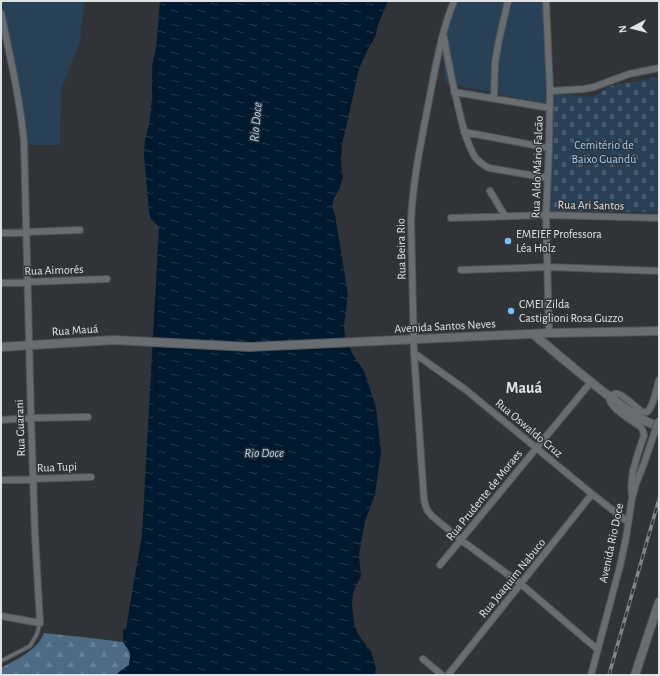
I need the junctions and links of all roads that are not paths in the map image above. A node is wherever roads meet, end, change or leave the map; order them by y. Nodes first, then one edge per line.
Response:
1 (454, 1) edge
2 (508, 1) edge
3 (546, 1) edge
4 (1, 13) edge
5 (443, 33) junction
6 (659, 68) edge
7 (550, 91) junction
8 (454, 92) junction
9 (494, 98) junction
10 (550, 108) junction
11 (464, 132) junction
12 (549, 148) junction
13 (548, 178) junction
14 (490, 191) dead end
15 (546, 215) junction
16 (505, 216) junction
17 (451, 218) dead end
18 (659, 218) edge
19 (80, 230) dead end
20 (27, 232) junction
21 (1, 233) edge
22 (548, 268) junction
23 (461, 270) dead end
24 (659, 271) edge
25 (107, 279) dead end
26 (28, 282) junction
27 (1, 283) edge
28 (659, 331) edge
29 (548, 333) junction
30 (533, 334) junction
31 (414, 340) junction
32 (151, 342) joint
33 (30, 346) junction
34 (1, 347) edge
35 (414, 353) junction
36 (659, 380) edge
37 (591, 382) junction
38 (610, 397) junction
39 (88, 417) dead end
40 (31, 418) junction
41 (1, 420) edge
42 (659, 422) edge
43 (536, 448) junction
44 (91, 477) dead end
45 (33, 479) junction
46 (1, 480) edge
47 (592, 494) junction
48 (632, 498) junction
49 (628, 522) junction
50 (461, 540) junction
51 (440, 565) dead end
52 (521, 584) junction
53 (659, 602) edge
54 (1, 616) edge
55 (40, 623) junction
56 (597, 649) junction
57 (423, 659) dead end
58 (1, 661) edge
59 (442, 675) edge
60 (448, 675) edge
61 (591, 675) edge
62 (635, 675) edge

1 - 5 street, Rua Beira Rio
2 - 9 street
3 - 7 street, Rua Aldo Mário Falcão
4 - 20 street, Rua Guarani
5 - 8 street
5 - 31 street, Rua Beira Rio
6 - 7 street
7 - 10 street, Rua Aldo Mário Falcão
8 - 9 street
8 - 11 street
9 - 10 street
10 - 12 street, Rua Aldo Mário Falcão
11 - 12 street
11 - 13 street
12 - 13 street, Rua Aldo Mário Falcão
13 - 15 street, Rua Aldo Mário Falcão
14 - 16 street
15 - 16 street, Rua Ari Santos
15 - 18 street, Rua Ari Santos
15 - 22 street, Rua Aldo Mário Falcão
16 - 17 street, Rua Ari Santos
19 - 20 street
20 - 21 street
20 - 26 street, Rua Guarani
22 - 23 street
22 - 24 street
22 - 29 street, Rua Aldo Mário Falcão
25 - 26 street, Rua Aimorés
26 - 27 street, Rua Aimorés
26 - 33 street, Rua Guarani
28 - 29 street, Avenida Santos Neves
29 - 30 street, Avenida Santos Neves
30 - 31 street, Avenida Santos Neves
30 - 37 street
31 - 32 street, Avenida Santos Neves
31 - 35 street, Rua Beira Rio
32 - 33 street, Rua Mauá
33 - 34 street, Rua Mauá
33 - 40 street, Rua Guarani
35 - 43 street, Rua Oswaldo Cruz
35 - 50 street, Rua Beira Rio
36 - 38 street
37 - 38 street
37 - 43 street, Rua Prudente de Moraes
38 - 42 street
38 - 48 street
39 - 40 street
40 - 41 street
40 - 45 street, Rua Guarani
42 - 48 street, Avenida Rio Doce, bridge
43 - 47 street, Rua Oswaldo Cruz
43 - 50 street, Rua Prudente de Moraes
44 - 45 street, Rua Tupi
45 - 46 street, Rua Tupi
45 - 55 street, Rua Guarani
47 - 49 street, Rua Oswaldo Cruz
47 - 52 street, Rua Joaquim Nabuco
48 - 49 street, Avenida Rio Doce
49 - 56 street, Avenida Rio Doce
50 - 51 street, Rua Prudente de Moraes
50 - 52 street
52 - 56 street
52 - 60 street, Rua Joaquim Nabuco
53 - 62 street
54 - 55 street
55 - 58 lane
56 - 61 street, Avenida Rio Doce
57 - 59 street

